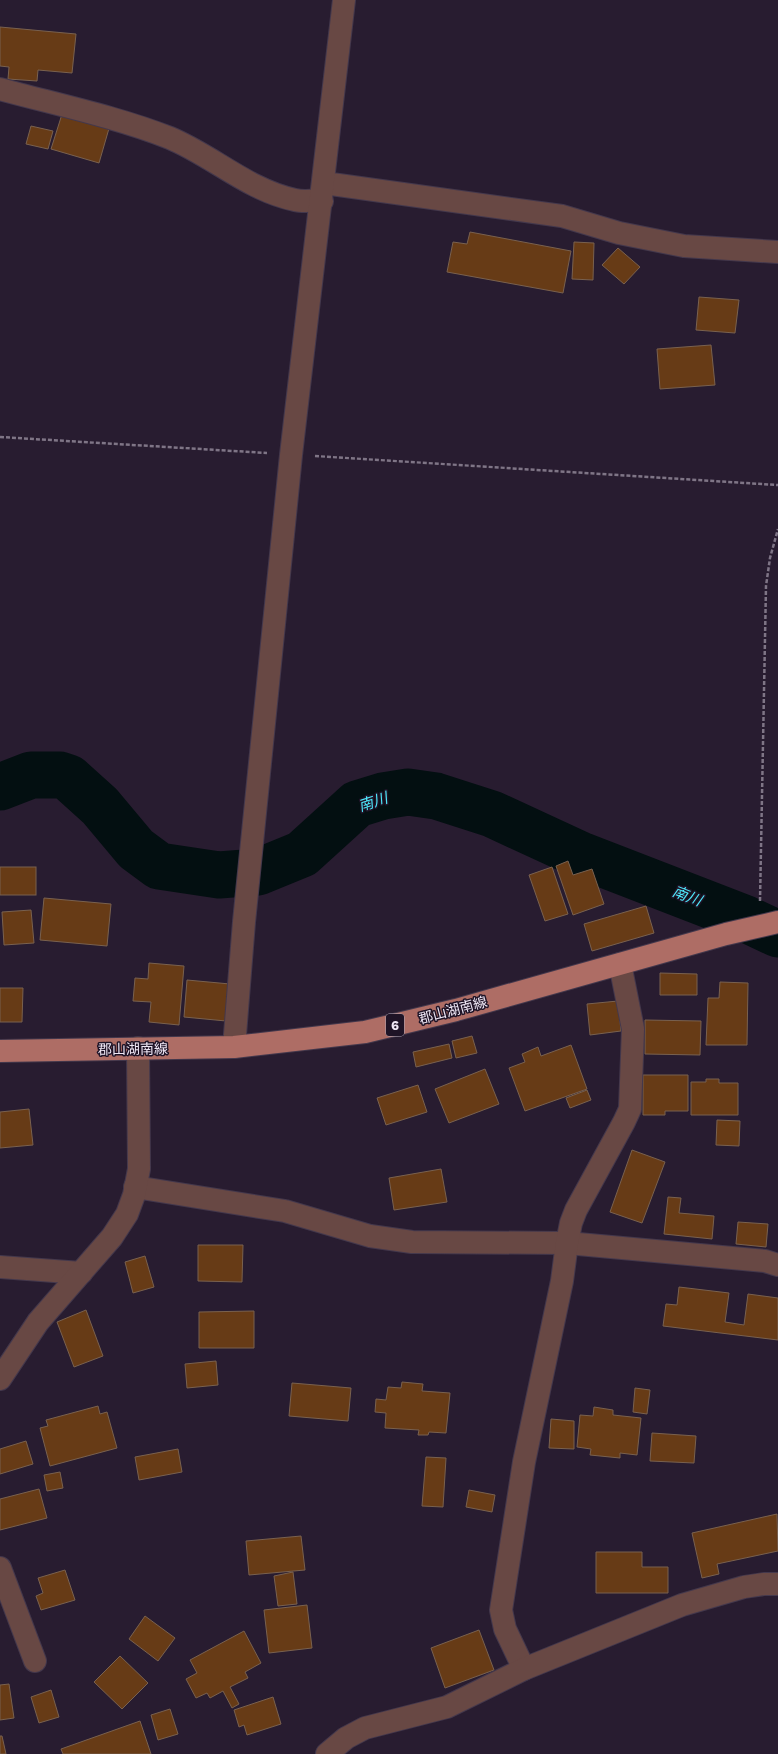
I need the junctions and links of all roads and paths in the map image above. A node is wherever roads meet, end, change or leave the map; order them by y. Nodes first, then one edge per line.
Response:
1 (344, 0) edge
2 (0, 89) edge
3 (323, 192) junction
4 (778, 252) edge
5 (0, 437) edge
6 (291, 455) junction
7 (778, 485) edge
8 (778, 529) edge
9 (770, 924) edge
10 (620, 964) junction
11 (138, 1048) junction
12 (234, 1048) junction
13 (0, 1051) edge
14 (135, 1187) junction
15 (567, 1243) junction
16 (778, 1265) edge
17 (0, 1267) edge
18 (81, 1274) junction
19 (0, 1379) edge
20 (0, 1568) edge
21 (778, 1584) edge
22 (35, 1661) dead end
23 (524, 1670) junction
24 (327, 1754) edge

1 - 3 street
2 - 3 street
3 - 4 street
3 - 6 street
5 - 6 path
6 - 7 path
6 - 12 street
8 - 9 path
9 - 10 main road, 郡山湖南線 / 6
10 - 12 main road, 郡山湖南線 / 6
10 - 15 street
11 - 12 main road, 郡山湖南線 / 6
11 - 13 main road, 郡山湖南線 / 6
11 - 14 street
14 - 15 street
14 - 18 street
15 - 16 street
15 - 23 street
17 - 18 street
18 - 19 street
20 - 22 street
21 - 23 street
23 - 24 street

